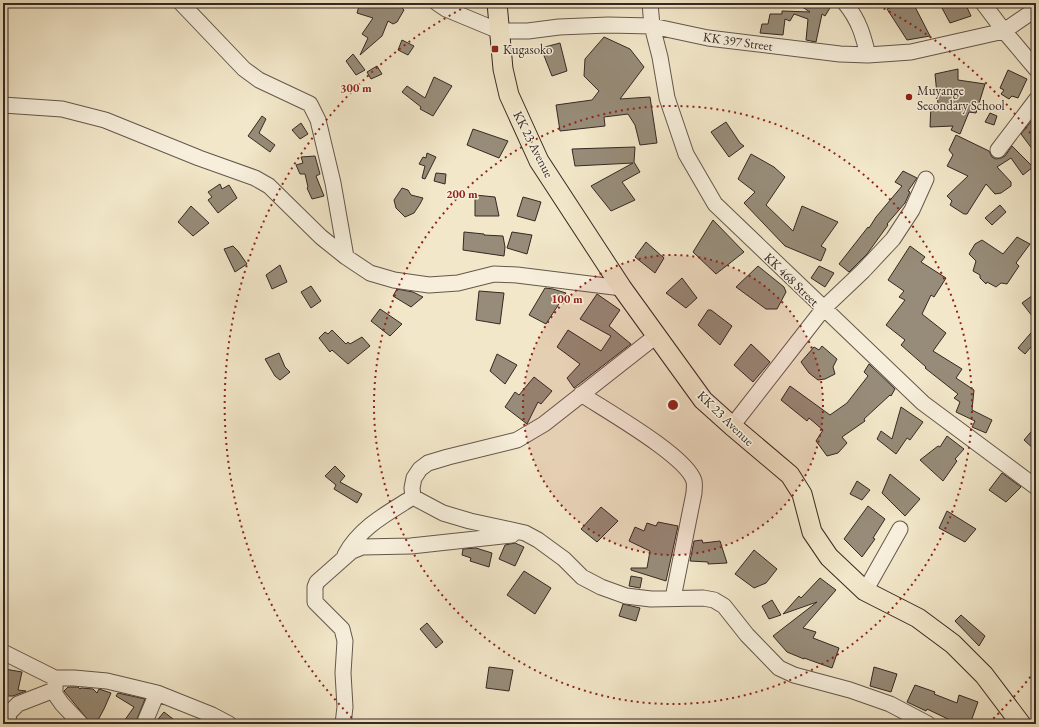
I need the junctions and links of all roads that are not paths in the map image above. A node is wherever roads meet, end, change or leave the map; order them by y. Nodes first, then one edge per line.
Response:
1 (181, 3) edge
2 (437, 3) edge
3 (497, 3) edge
4 (650, 3) edge
5 (845, 3) edge
6 (983, 3) edge
7 (1036, 9) edge
8 (652, 26) junction
9 (1004, 31) junction
10 (499, 32) junction
11 (868, 55) junction
12 (1036, 69) edge
13 (1036, 100) edge
14 (3, 105) edge
15 (998, 150) dead end
16 (926, 179) dead end
17 (346, 256) junction
18 (622, 288) junction
19 (824, 308) junction
20 (656, 336) junction
21 (581, 394) junction
22 (732, 426) junction
23 (1036, 487) edge
24 (414, 497) junction
25 (900, 529) dead end
26 (525, 533) junction
27 (342, 560) junction
28 (865, 591) junction
29 (673, 598) junction
30 (3, 652) edge
31 (54, 684) junction
32 (157, 692) junction
33 (6, 724) edge
34 (81, 724) edge
35 (144, 724) edge
36 (229, 724) edge
37 (343, 724) edge
38 (928, 724) edge
39 (1021, 724) edge

1 - 17 street
2 - 10 street, KK 397 Street
3 - 10 main road, KK 23 Avenue
4 - 8 street, KK 468 Street
5 - 11 street
6 - 9 street
7 - 9 street, KK 397 Street
8 - 10 street, KK 397 Street
8 - 11 street, KK 397 Street
8 - 19 street, KK 468 Street
9 - 11 street, KK 397 Street
9 - 12 street
10 - 18 main road, KK 23 Avenue
13 - 15 street
14 - 17 street
16 - 19 street
17 - 18 street
18 - 20 main road, KK 23 Avenue
19 - 22 street
19 - 23 street, KK 468 Street
20 - 21 street
20 - 22 main road, KK 23 Avenue
21 - 24 street
21 - 29 street
22 - 28 main road, KK 23 Avenue
24 - 26 street
24 - 27 street
25 - 28 street
26 - 27 street
26 - 29 street
27 - 37 street
28 - 39 main road, KK 23 Avenue
29 - 38 street
30 - 31 street
31 - 32 street
31 - 33 street
31 - 34 street
32 - 35 street
32 - 36 street

